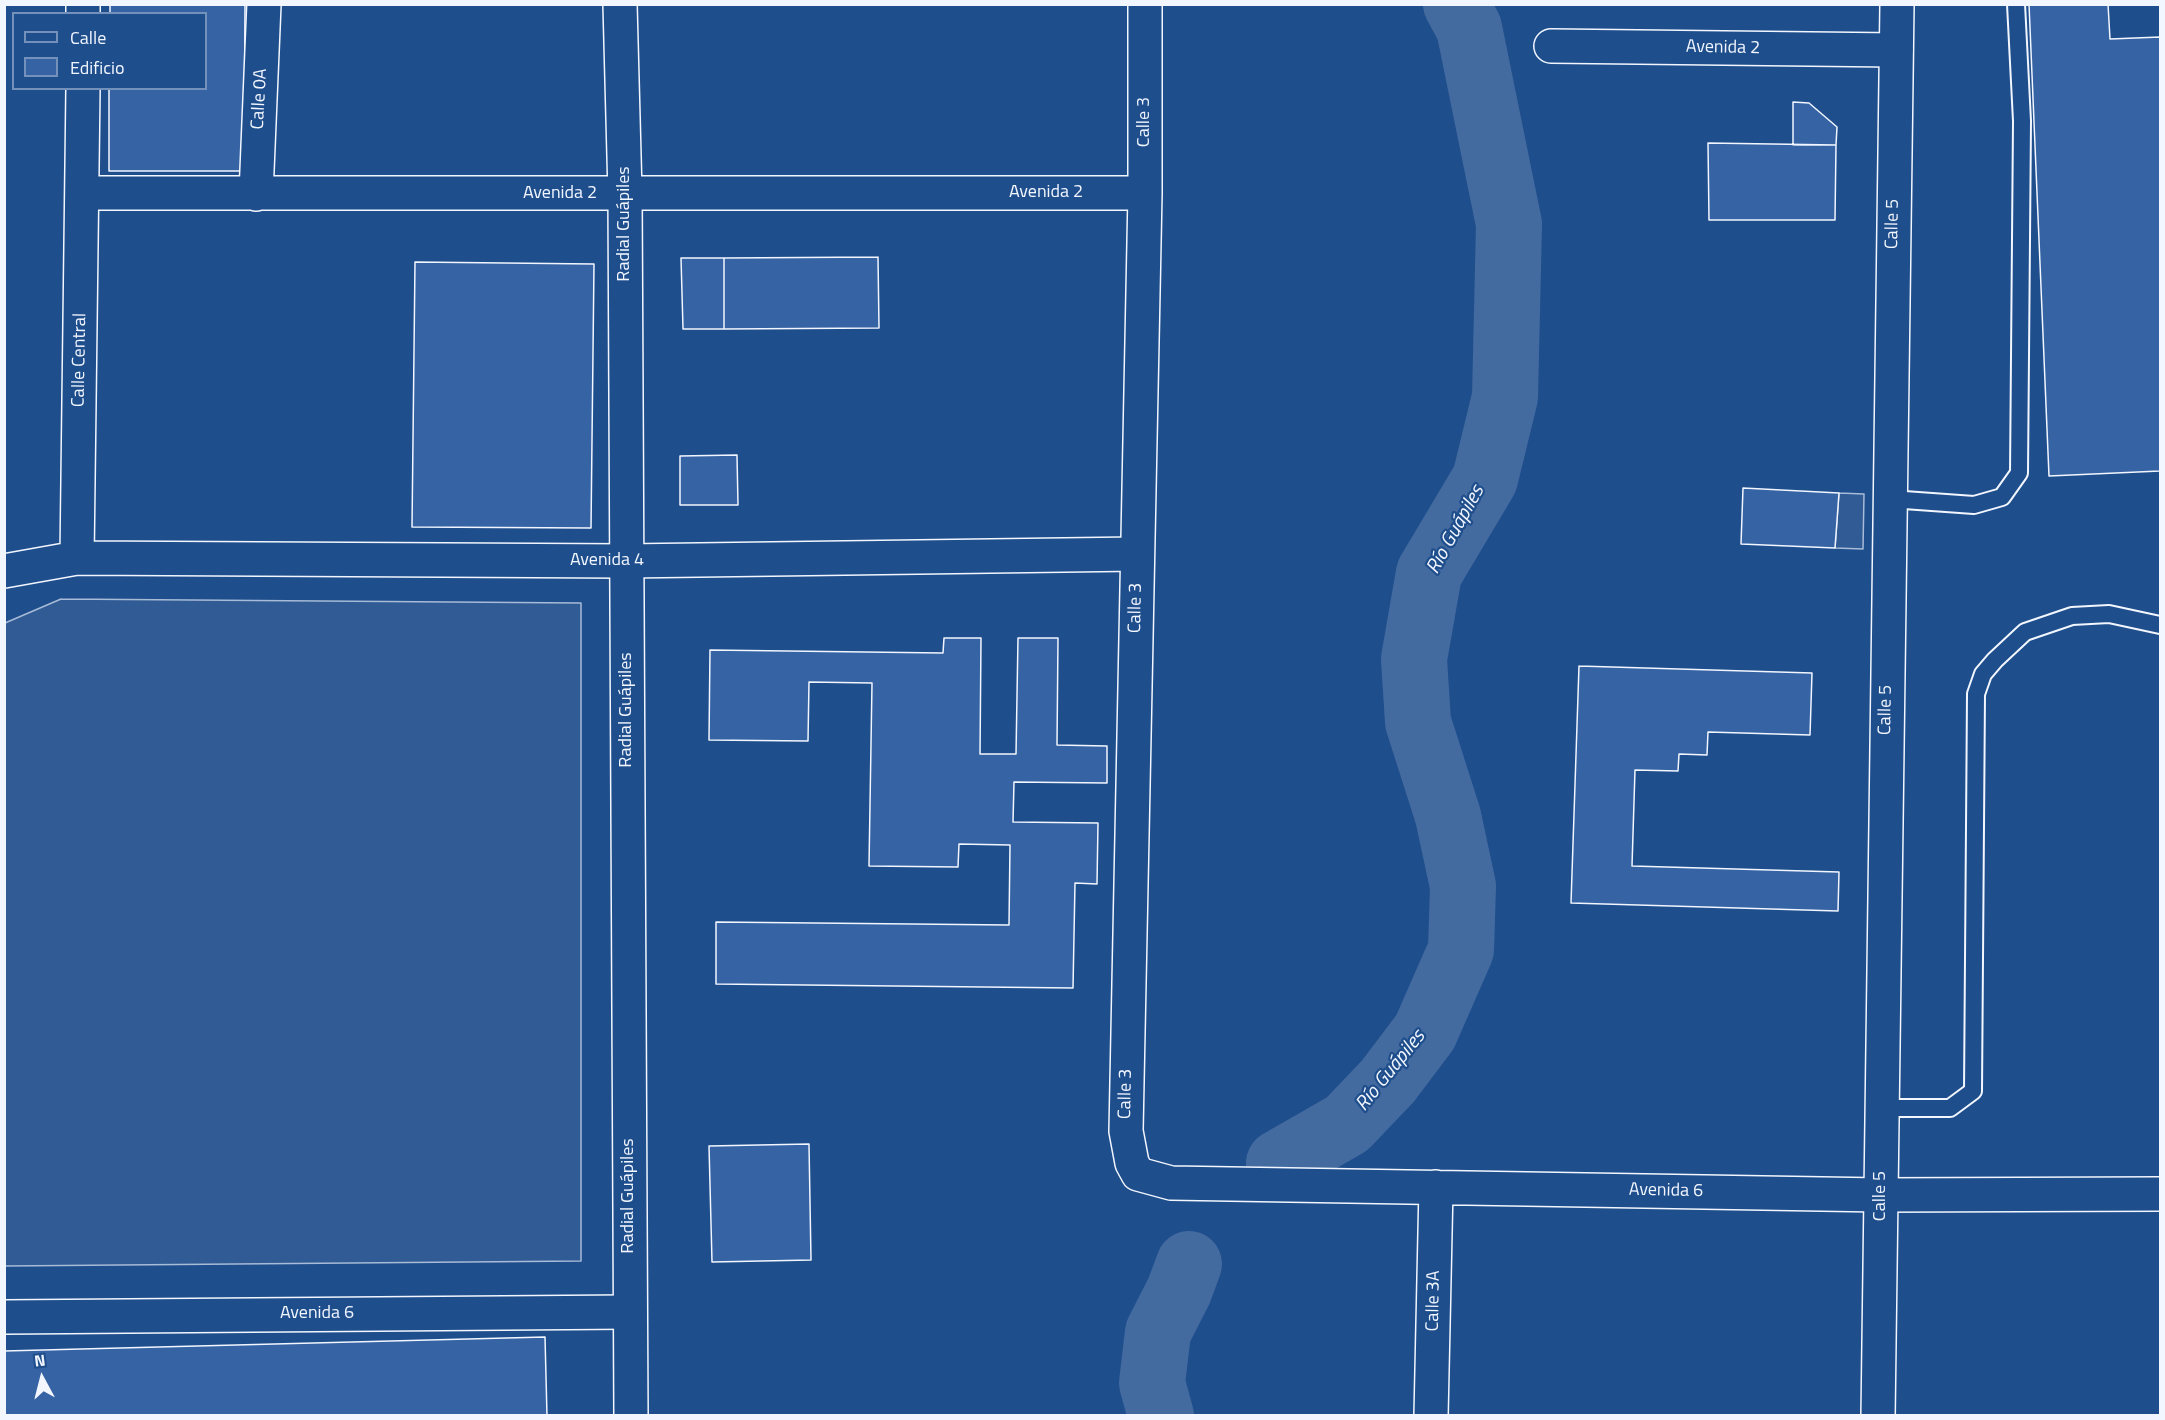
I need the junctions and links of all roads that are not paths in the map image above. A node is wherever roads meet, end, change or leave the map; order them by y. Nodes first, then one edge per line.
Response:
1 (264, 4) edge
2 (620, 4) edge
3 (1145, 4) edge
4 (1896, 4) edge
5 (2016, 4) edge
6 (1551, 46) dead end
7 (1896, 50) junction
8 (83, 90) edge
9 (83, 194) junction
10 (256, 194) junction
11 (625, 194) junction
12 (1145, 194) junction
13 (1890, 499) junction
14 (1137, 554) junction
15 (77, 558) junction
16 (626, 561) junction
17 (4, 571) edge
18 (2160, 625) edge
19 (1881, 1108) junction
20 (1171, 1183) joint
21 (1436, 1187) junction
22 (2160, 1194) edge
23 (1881, 1195) junction
24 (629, 1312) junction
25 (4, 1317) edge
26 (631, 1416) edge
27 (1431, 1416) edge
28 (1878, 1416) edge

1 - 10 street, Calle 0A
2 - 11 street, Radial Guápiles
3 - 12 street, Calle 3
4 - 7 street, Calle 5
5 - 13 lane
6 - 7 street, Avenida 2
7 - 13 street, Calle 5
8 - 9 street, Calle Central
9 - 10 street, Avenida 2
9 - 15 street, Calle Central
10 - 11 street, Avenida 2
11 - 12 street, Avenida 2
11 - 16 street, Radial Guápiles
12 - 14 street, Calle 3
13 - 19 street, Calle 5
14 - 16 street, Avenida 4
14 - 20 street, Calle 3
15 - 16 street, Avenida 4
15 - 17 street
16 - 24 street, Radial Guápiles
18 - 19 lane
19 - 23 street, Calle 5
20 - 21 street, Avenida 6
21 - 23 street, Avenida 6
21 - 27 street, Calle 3A
22 - 23 street, Avenida 6
23 - 28 street, Calle 5
24 - 25 street, Avenida 6
24 - 26 street, Radial Guápiles

